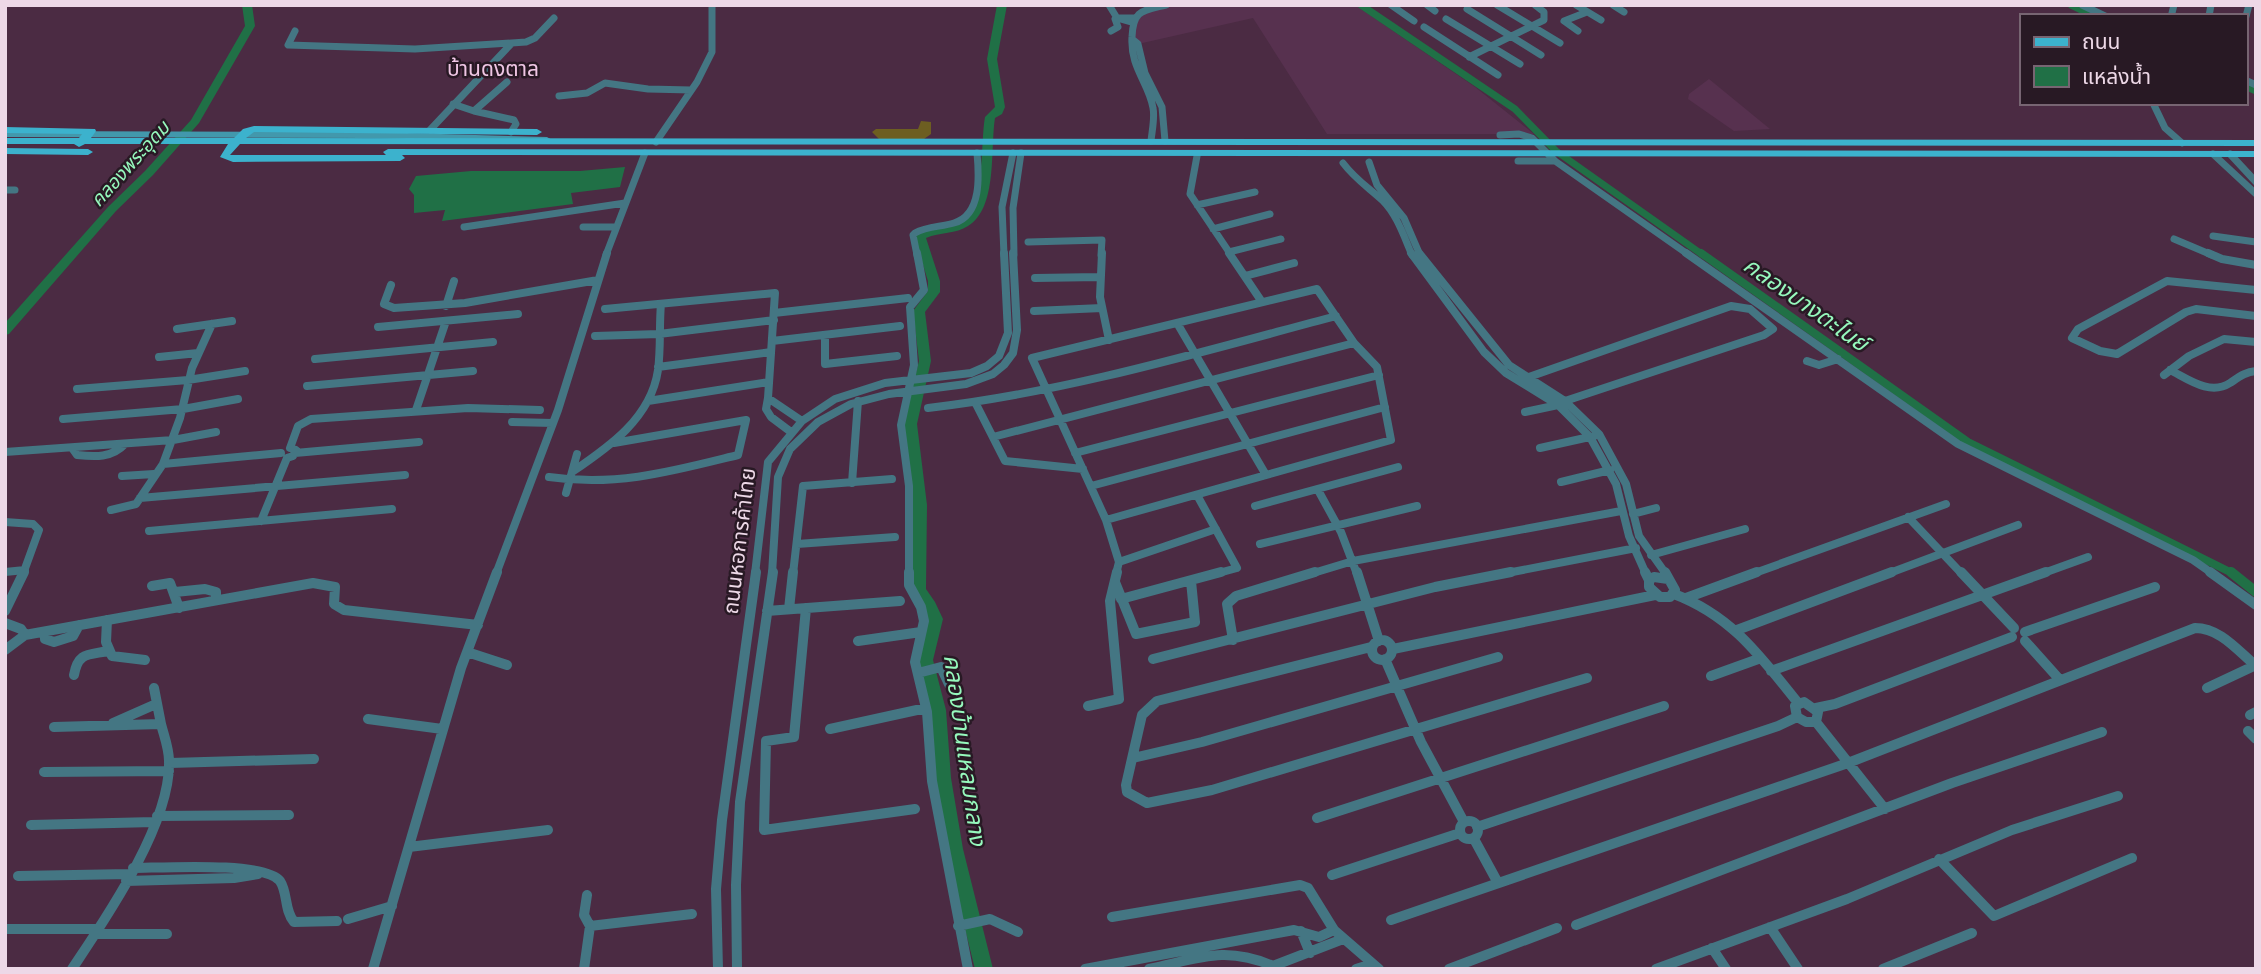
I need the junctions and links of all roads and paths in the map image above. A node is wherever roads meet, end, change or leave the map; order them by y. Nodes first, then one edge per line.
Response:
1 (712, 5) edge
2 (1109, 5) edge
3 (1166, 5) edge
4 (1391, 5) edge
5 (1427, 5) edge
6 (1497, 5) edge
7 (1535, 5) edge
8 (1576, 5) edge
9 (1613, 5) edge
10 (2082, 5) edge
11 (1467, 9) dead end
12 (1435, 11) dead end
13 (1587, 12) junction
14 (1624, 12) dead end
15 (1125, 14) dead end
16 (2101, 14) edge
17 (1115, 17) junction
18 (554, 19) dead end
19 (1447, 19) dead end
20 (1132, 20) junction
21 (1601, 20) dead end
22 (1414, 21) dead end
23 (1532, 26) junction
24 (1424, 27) dead end
25 (295, 31) dead end
26 (1111, 31) dead end
27 (1578, 31) dead end
28 (1511, 36) junction
29 (511, 44) junction
30 (1560, 44) dead end
31 (1490, 46) junction
32 (1541, 55) dead end
33 (1469, 57) junction
34 (1520, 64) dead end
35 (1141, 74) junction
36 (1497, 75) dead end
37 (507, 82) dead end
38 (691, 90) junction
39 (559, 96) dead end
40 (453, 104) junction
41 (2154, 105) edge
42 (1162, 107) junction
43 (1153, 108) junction
44 (474, 111) junction
45 (430, 130) junction
46 (5, 132) edge
47 (511, 132) junction
48 (1495, 135) junction
49 (1314, 138) junction
50 (1775, 138) junction
51 (5, 141) edge
52 (1151, 141) junction
53 (604, 142) junction
54 (656, 142) junction
55 (366, 143) junction
56 (2182, 143) junction
57 (2256, 144) edge
58 (1168, 145) junction
59 (1418, 148) junction
60 (980, 150) junction
61 (5, 151) edge
62 (552, 152) junction
63 (645, 153) junction
64 (1017, 153) junction
65 (2213, 154) junction
66 (2230, 154) junction
67 (2256, 154) edge
68 (1197, 156) junction
69 (1807, 158) junction
70 (1304, 159) junction
71 (5, 160) edge
72 (1518, 161) junction
73 (1555, 161) junction
74 (1368, 162) junction
75 (1504, 162) junction
76 (1343, 163) junction
77 (2241, 166) junction
78 (2256, 166) edge
79 (2256, 182) edge
80 (1377, 185) junction
81 (1367, 188) junction
82 (5, 190) edge
83 (15, 190) dead end
84 (1255, 192) dead end
85 (2256, 194) edge
86 (625, 203) junction
87 (1197, 205) junction
88 (1270, 214) dead end
89 (464, 227) dead end
90 (583, 227) dead end
91 (615, 227) junction
92 (1213, 229) junction
93 (2213, 236) dead end
94 (1281, 239) dead end
95 (2174, 239) dead end
96 (1028, 242) dead end
97 (2256, 242) edge
98 (1411, 246) junction
99 (1229, 252) junction
100 (1294, 263) dead end
101 (2256, 265) edge
102 (2192, 274) dead end
103 (1245, 276) junction
104 (1100, 277) junction
105 (1035, 278) dead end
106 (598, 280) junction
107 (454, 281) dead end
108 (391, 285) dead end
109 (2213, 285) junction
110 (2256, 290) edge
111 (908, 298) dead end
112 (1262, 302) junction
113 (661, 303) junction
114 (446, 306) junction
115 (1102, 308) junction
116 (606, 309) dead end
117 (1034, 311) dead end
118 (518, 314) dead end
119 (774, 316) junction
120 (1336, 316) junction
121 (2256, 316) edge
122 (232, 321) dead end
123 (446, 321) junction
124 (1177, 323) junction
125 (212, 324) junction
126 (900, 326) dead end
127 (378, 327) dead end
128 (177, 329) dead end
129 (659, 334) junction
130 (825, 335) junction
131 (595, 336) dead end
132 (1109, 340) junction
133 (772, 341) junction
134 (493, 342) dead end
135 (2256, 342) edge
136 (1353, 343) junction
137 (437, 348) junction
138 (771, 352) junction
139 (198, 353) junction
140 (1194, 353) junction
141 (897, 356) dead end
142 (159, 357) dead end
143 (315, 359) dead end
144 (1838, 359) junction
145 (1807, 362) dead end
146 (658, 367) junction
147 (245, 370) dead end
148 (473, 371) dead end
149 (2256, 371) edge
150 (428, 375) junction
151 (1379, 375) junction
152 (1524, 379) junction
153 (188, 380) junction
154 (1210, 380) junction
155 (769, 382) junction
156 (911, 385) junction
157 (307, 386) dead end
158 (77, 389) dead end
159 (1047, 391) junction
160 (768, 398) junction
161 (239, 399) dead end
162 (648, 401) junction
163 (858, 401) junction
164 (1562, 403) junction
165 (976, 404) junction
166 (1385, 407) junction
167 (929, 408) dead end
168 (183, 409) junction
169 (416, 410) junction
170 (549, 410) junction
171 (1525, 412) dead end
172 (1230, 413) junction
173 (63, 419) dead end
174 (1060, 419) junction
175 (802, 421) junction
176 (512, 422) dead end
177 (553, 422) junction
178 (216, 432) dead end
179 (791, 432) junction
180 (1595, 435) junction
181 (993, 437) junction
182 (173, 440) junction
183 (419, 442) dead end
184 (614, 443) junction
185 (1247, 443) junction
186 (1540, 448) dead end
187 (5, 452) edge
188 (288, 453) junction
189 (1076, 453) junction
190 (577, 454) dead end
191 (163, 464) junction
192 (1398, 467) dead end
193 (1083, 469) junction
194 (1610, 470) junction
195 (155, 474) junction
196 (405, 475) dead end
197 (1266, 475) junction
198 (122, 476) dead end
199 (571, 476) junction
200 (549, 477) dead end
201 (892, 479) dead end
202 (852, 482) junction
203 (1561, 482) dead end
204 (1091, 485) junction
205 (275, 487) junction
206 (1318, 490) junction
207 (566, 493) dead end
208 (1197, 495) junction
209 (139, 498) junction
210 (1946, 504) dead end
211 (1255, 506) dead end
212 (1417, 506) dead end
213 (1657, 508) dead end
214 (392, 509) dead end
215 (111, 510) dead end
216 (1621, 512) junction
217 (1633, 514) junction
218 (1908, 517) junction
219 (1107, 520) junction
220 (261, 521) junction
221 (5, 522) edge
222 (1337, 523) junction
223 (2018, 525) dead end
224 (1216, 529) junction
225 (1745, 529) dead end
226 (149, 531) dead end
227 (895, 537) dead end
228 (797, 544) junction
229 (1260, 544) dead end
230 (1636, 548) junction
231 (1944, 554) junction
232 (1651, 555) junction
233 (2088, 557) dead end
234 (1353, 561) junction
235 (1119, 562) junction
236 (25, 570) junction
237 (5, 572) edge
238 (1668, 579) junction
239 (1650, 580) junction
240 (1191, 581) junction
241 (1115, 582) junction
242 (152, 586) dead end
243 (2155, 587) dead end
244 (175, 592) junction
245 (1674, 594) junction
246 (1655, 595) junction
247 (1984, 596) junction
248 (1686, 598) junction
249 (1121, 599) junction
250 (216, 600) junction
251 (900, 601) dead end
252 (1365, 605) junction
253 (2256, 606) edge
254 (179, 608) junction
255 (806, 608) junction
256 (789, 609) junction
257 (5, 611) edge
258 (768, 611) junction
259 (107, 620) junction
260 (5, 623) edge
261 (478, 625) junction
262 (1737, 630) junction
263 (921, 632) junction
264 (2013, 632) junction
265 (25, 635) junction
266 (2025, 636) junction
267 (1233, 640) junction
268 (858, 641) dead end
269 (1375, 644) junction
270 (1393, 649) junction
271 (5, 650) edge
272 (108, 651) junction
273 (467, 652) junction
274 (1498, 657) dead end
275 (1761, 658) junction
276 (1153, 659) dead end
277 (1385, 659) junction
278 (145, 660) dead end
279 (507, 665) dead end
280 (2255, 665) edge
281 (925, 671) junction
282 (1771, 671) junction
283 (74, 676) dead end
284 (1710, 676) dead end
285 (1587, 678) dead end
286 (2060, 680) junction
287 (949, 684) dead end
288 (154, 688) dead end
289 (1395, 688) junction
290 (2207, 688) dead end
291 (1798, 703) junction
292 (156, 704) junction
293 (1088, 706) dead end
294 (1664, 706) dead end
295 (926, 708) junction
296 (1816, 708) junction
297 (1797, 717) junction
298 (368, 719) dead end
299 (1815, 722) junction
300 (162, 724) junction
301 (108, 726) junction
302 (54, 727) dead end
303 (442, 729) junction
304 (830, 729) dead end
305 (1416, 731) junction
306 (2102, 732) dead end
307 (314, 758) dead end
308 (1133, 758) junction
309 (1848, 763) junction
310 (169, 767) junction
311 (44, 772) dead end
312 (1439, 779) junction
313 (2118, 796) dead end
314 (915, 808) dead end
315 (1885, 809) junction
316 (289, 814) dead end
317 (1317, 818) dead end
318 (156, 819) junction
319 (31, 825) dead end
320 (1462, 828) junction
321 (548, 830) dead end
322 (1476, 833) junction
323 (409, 847) junction
324 (2132, 858) dead end
325 (1939, 859) junction
326 (206, 867) junction
327 (260, 873) junction
328 (129, 874) junction
329 (1332, 875) dead end
330 (19, 876) dead end
331 (201, 879) junction
332 (1498, 883) junction
333 (587, 895) dead end
334 (392, 906) junction
335 (692, 914) dead end
336 (1112, 917) dead end
337 (1391, 920) dead end
338 (965, 924) junction
339 (1576, 925) dead end
340 (590, 926) junction
341 (1770, 927) junction
342 (1557, 928) dead end
343 (5, 929) edge
344 (1334, 930) junction
345 (96, 931) junction
346 (1301, 931) junction
347 (1018, 932) dead end
348 (1972, 933) dead end
349 (167, 934) dead end
350 (1343, 940) junction
351 (1712, 948) junction
352 (1310, 953) junction
353 (1376, 966) edge
354 (72, 969) edge
355 (373, 969) edge
356 (584, 969) edge
357 (718, 969) edge
358 (737, 969) edge
359 (968, 969) edge
360 (1085, 969) edge
361 (1149, 969) edge
362 (1356, 969) edge
363 (1449, 969) edge
364 (1656, 969) edge
365 (1726, 969) edge
366 (1798, 969) edge
367 (1882, 969) edge

1 - 38 street
2 - 17 street
3 - 20 street
4 - 22 street
5 - 12 street
6 - 23 street
7 - 23 street
8 - 13 street
9 - 14 street
10 - 16 street
11 - 28 street
13 - 21 street
13 - 27 street
15 - 17 street
17 - 20 street
17 - 26 street
18 - 29 street
19 - 31 street
20 - 35 street
23 - 28 street
23 - 30 street
24 - 33 street
25 - 29 street
28 - 31 street
28 - 32 street
29 - 40 street
31 - 33 street
31 - 34 street
33 - 36 street
35 - 42 street
35 - 43 street
37 - 44 street
38 - 39 street
38 - 54 street
40 - 44 street
40 - 45 street
41 - 56 street
42 - 43 street
42 - 58 street
43 - 52 street
44 - 47 street
45 - 47 main road
45 - 62 main road
46 - 55 main road
46 - 71 main road
47 - 53 main road
48 - 49 main road
48 - 72 main road
48 - 73 street
48 - 75 main road
49 - 58 main road
49 - 59 main road
50 - 56 main road
50 - 59 main road
50 - 69 main road
51 - 55 main road
52 - 58 main road
52 - 60 main road
53 - 54 main road
53 - 55 main road
54 - 60 main road
55 - 61 main road
55 - 62 main road
56 - 57 main road
58 - 64 main road
58 - 68 main road
58 - 70 main road
59 - 69 main road
59 - 70 main road
60 - 63 main road
60 - 64 main road
60 - 156 street
62 - 63 main road
63 - 86 street
64 - 156 street, ถนนหอการค้าไทย
64 - 156 street, ถนนหอการค้าไทย
65 - 66 main road
65 - 69 main road
65 - 85 street
66 - 67 main road
66 - 77 street
68 - 70 main road
68 - 87 street
70 - 76 main road
72 - 73 street
72 - 75 main road
73 - 144 street
74 - 75 main road
74 - 76 main road
74 - 80 street
76 - 81 street
77 - 78 street
77 - 79 street
80 - 81 street
80 - 98 street
81 - 98 street
82 - 83 street
84 - 87 street
86 - 89 street
86 - 91 street
87 - 92 street
88 - 92 street
90 - 91 street
91 - 106 street
92 - 99 street
93 - 97 street
94 - 99 street
95 - 101 street
96 - 104 street
98 - 152 street
99 - 103 street
100 - 103 street
102 - 109 street
103 - 112 street
104 - 105 street
104 - 115 street
106 - 114 street
106 - 170 street
107 - 114 street
108 - 114 street
109 - 110 street
109 - 121 street
111 - 119 street
112 - 120 street
112 - 124 street
113 - 116 street
113 - 119 street
113 - 129 street
115 - 117 street
115 - 132 street
118 - 123 street
119 - 129 street
119 - 133 street
120 - 136 street
120 - 140 street
122 - 125 street
123 - 127 street
123 - 137 street
124 - 132 street
124 - 140 street
125 - 128 street
125 - 139 street
126 - 130 street
129 - 131 street
129 - 146 street
130 - 133 street
130 - 141 street
132 - 159 street
133 - 138 street
134 - 137 street
135 - 149 street
136 - 151 street
136 - 154 street
137 - 143 street
137 - 150 street
138 - 146 street
138 - 155 street
139 - 142 street
139 - 153 street
140 - 154 street
140 - 159 street
144 - 145 street
144 - 253 street
146 - 162 street
147 - 153 street
148 - 150 street
150 - 157 street
150 - 169 street
151 - 166 street
151 - 172 street
152 - 164 street
152 - 164 street
153 - 158 street
153 - 168 street
154 - 172 street
154 - 174 street
155 - 160 street
155 - 162 street
156 - 163 street, ถนนหอการค้าไทย
156 - 175 street, ถนนหอการค้าไทย
156 - 263 street
159 - 165 street
159 - 174 street
160 - 175 street
160 - 179 street
161 - 168 street
162 - 184 street
163 - 202 street
163 - 258 street, ถนนหอการค้าไทย
164 - 171 street
164 - 180 street
165 - 167 street
165 - 181 street
166 - 185 street
166 - 197 street
168 - 173 street
168 - 182 street
169 - 170 street
169 - 188 street
170 - 177 street
172 - 185 street
172 - 189 street
174 - 181 street
174 - 189 street
175 - 179 street, ถนนหอการค้าไทย
176 - 177 street
177 - 261 street
178 - 182 street
179 - 357 street, ถนนหอการค้าไทย
180 - 186 street
180 - 194 street
180 - 217 street
181 - 193 street
182 - 187 street
182 - 191 street
183 - 188 street
184 - 199 street
184 - 199 street
185 - 197 street
185 - 204 street
188 - 191 street
188 - 205 street
189 - 193 street
190 - 199 street
191 - 195 street
192 - 206 street
193 - 204 street
194 - 203 street
194 - 216 street
195 - 198 street
195 - 209 street
196 - 205 street
197 - 208 street
199 - 200 street
199 - 207 street
201 - 202 street
202 - 228 street
204 - 219 street
205 - 209 street
205 - 220 street
206 - 211 street
206 - 222 street
208 - 219 street
208 - 224 street
209 - 215 street
210 - 218 street
212 - 222 street
213 - 217 street
214 - 220 street
216 - 230 street
216 - 234 street
217 - 232 street
218 - 231 street
218 - 248 street
219 - 235 street
220 - 226 street
221 - 236 street
222 - 229 street
222 - 234 street
223 - 231 street
224 - 235 street
224 - 240 street
225 - 232 street
227 - 228 street
228 - 256 street
230 - 239 street
230 - 252 street
231 - 247 street
231 - 262 street
232 - 238 street
233 - 247 street
234 - 252 street
234 - 267 street
235 - 241 street
236 - 237 street
236 - 257 street
238 - 239 street
238 - 245 street
239 - 246 street
240 - 249 street
240 - 249 street
241 - 249 street
241 - 293 street
242 - 244 street
243 - 266 street
244 - 250 street
244 - 254 street
245 - 246 street
245 - 248 street
246 - 270 street
247 - 264 street
247 - 282 street
248 - 262 street
250 - 254 street
250 - 261 street
251 - 255 street
252 - 267 street
252 - 269 street
254 - 259 street
255 - 256 street
255 - 314 street
256 - 258 street
258 - 358 street, ถนนหอการค้าไทย
259 - 265 street
259 - 272 street
260 - 265 street
261 - 273 street
262 - 275 street
263 - 268 street
263 - 281 street
264 - 266 street
264 - 296 street
265 - 271 street
266 - 286 street
267 - 276 street
269 - 270 street
269 - 277 street
269 - 308 street
270 - 277 street
272 - 278 street
272 - 283 street
273 - 279 street
273 - 303 street
274 - 289 street
275 - 282 street
275 - 284 street
277 - 289 street
280 - 286 street
280 - 290 street
281 - 287 street
281 - 295 street
282 - 291 street
285 - 305 street
286 - 309 street
288 - 292 street
289 - 305 street
289 - 308 street
291 - 296 street
291 - 297 street
292 - 300 street
292 - 301 street
294 - 312 street
295 - 304 street
295 - 338 street
296 - 299 street
297 - 299 street
297 - 322 street
298 - 303 street
299 - 309 street
300 - 301 street
300 - 310 street
301 - 302 street
303 - 323 street
305 - 308 street
305 - 312 street
306 - 315 street
307 - 310 street
309 - 315 street
309 - 332 street
310 - 311 street
310 - 318 street
312 - 317 street
312 - 320 street
313 - 325 street
315 - 339 street
316 - 318 street
318 - 319 street
318 - 328 street
320 - 322 street
320 - 329 street
321 - 323 street
322 - 332 street
323 - 334 street
324 - 325 street
325 - 341 street
326 - 327 street
326 - 328 street
326 - 331 street
327 - 331 street
327 - 334 street
328 - 330 street
328 - 331 street
328 - 345 street
332 - 337 street
333 - 340 street
334 - 355 street
335 - 340 street
336 - 344 street
338 - 347 street
338 - 359 street
340 - 356 street
341 - 351 street
341 - 366 street
342 - 363 street
343 - 345 street
344 - 346 street
344 - 350 street
345 - 349 street
345 - 354 street
346 - 352 street
346 - 360 street
348 - 367 street
350 - 352 street
350 - 353 street
351 - 364 street
351 - 365 street
352 - 361 street
353 - 362 street

